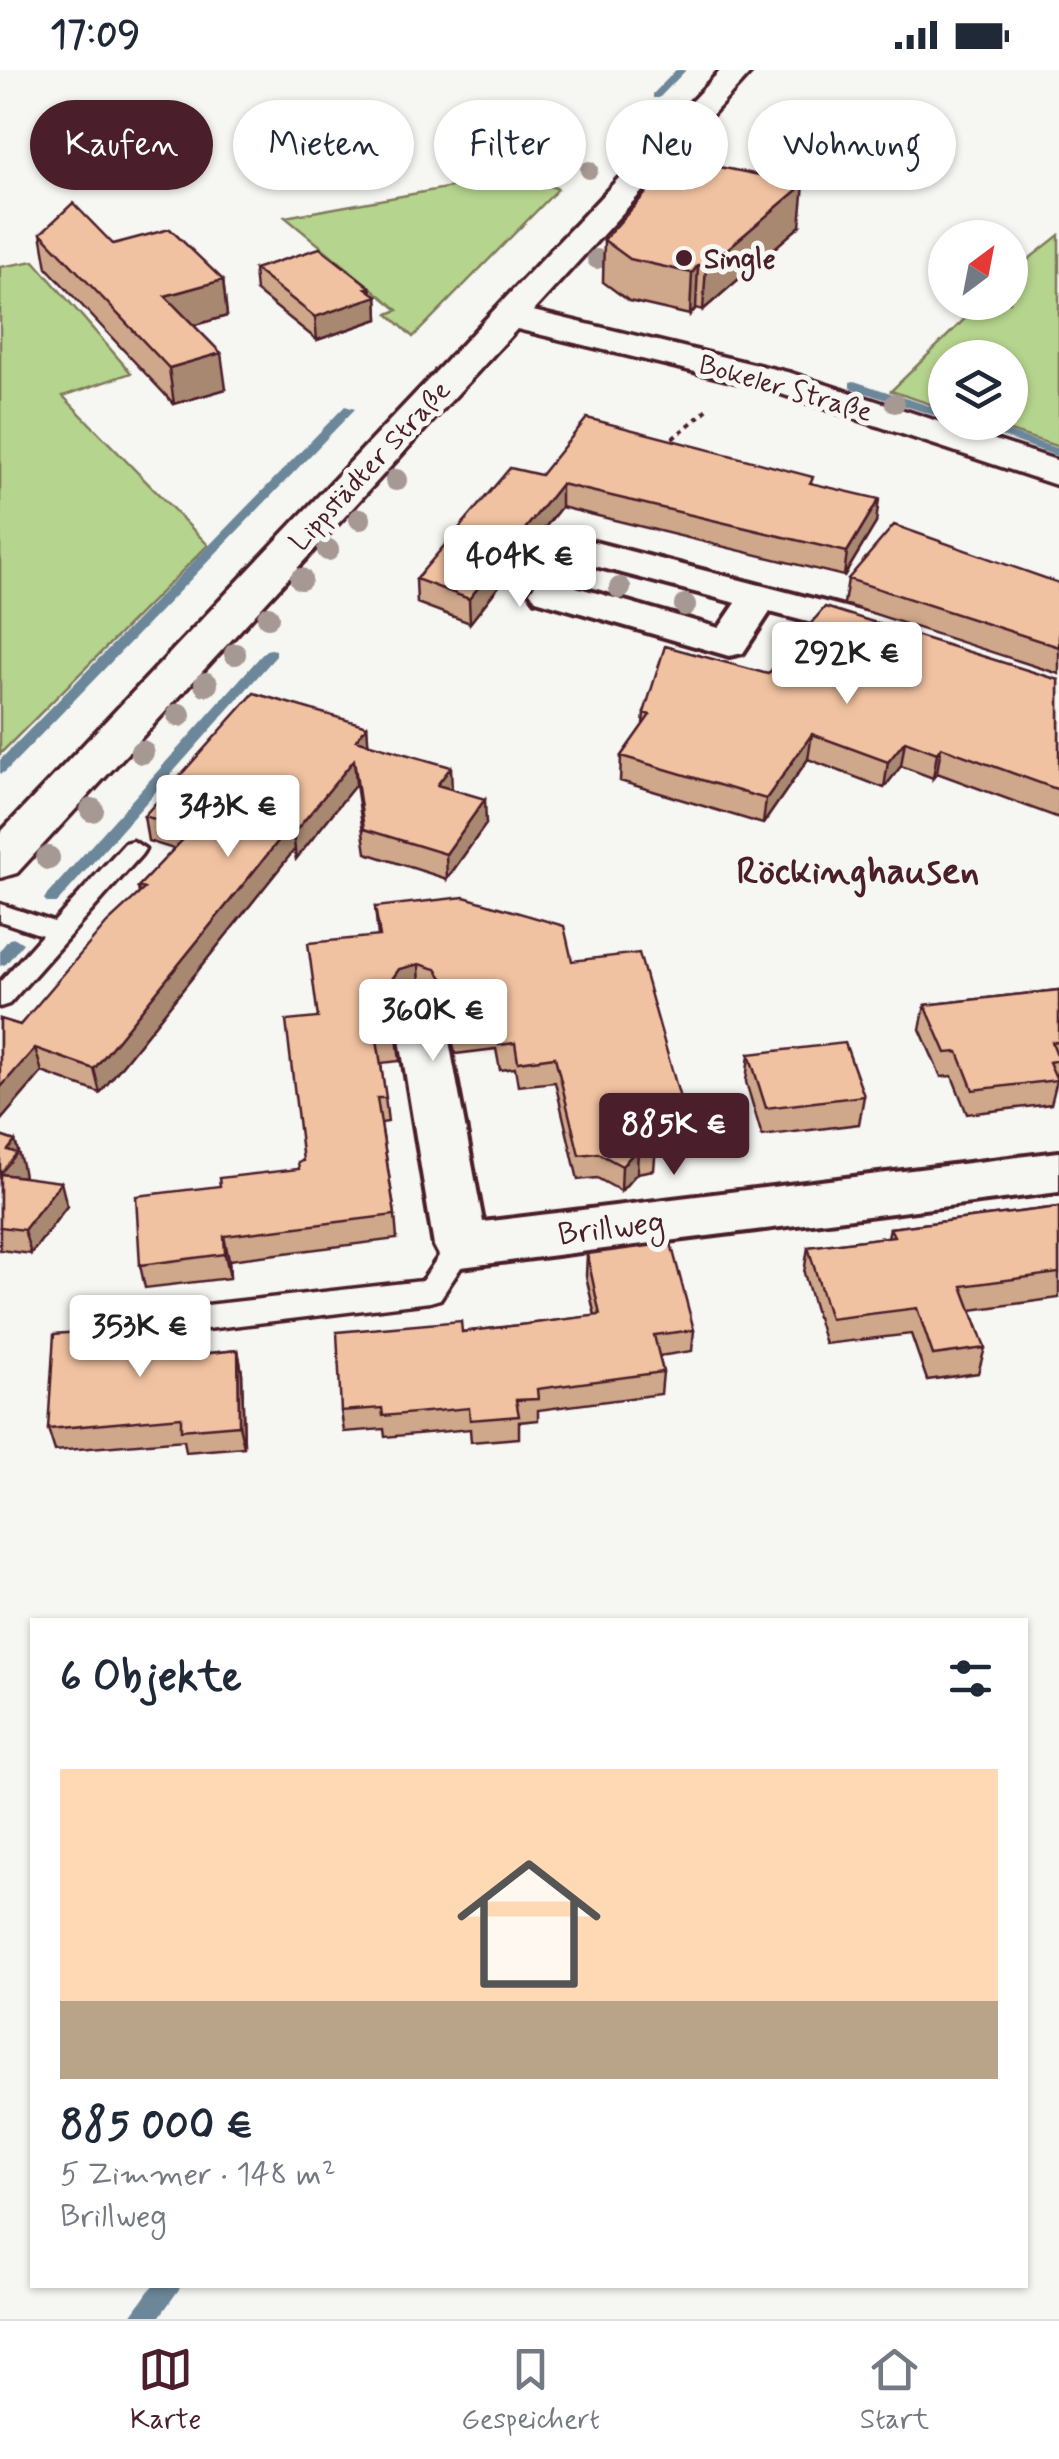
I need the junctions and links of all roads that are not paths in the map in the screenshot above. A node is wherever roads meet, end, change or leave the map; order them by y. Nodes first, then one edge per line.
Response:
1 (738, 70) edge
2 (509, 316) junction
3 (1059, 474) edge
4 (761, 594) dead end
5 (917, 640) edge
6 (133, 849) dead end
7 (0, 862) edge
8 (0, 912) edge
9 (59, 932) junction
10 (0, 998) edge
11 (419, 1009) dead end
12 (1059, 1172) edge
13 (461, 1246) junction
14 (207, 1317) dead end

1 - 2 street, Lippstädter Straße
2 - 3 street, Bokeler Straße
2 - 7 street, Lippstädter Straße
4 - 5 street
6 - 9 lane
8 - 9 lane
9 - 10 lane
11 - 13 street
12 - 13 street, Brillweg
13 - 14 lane

